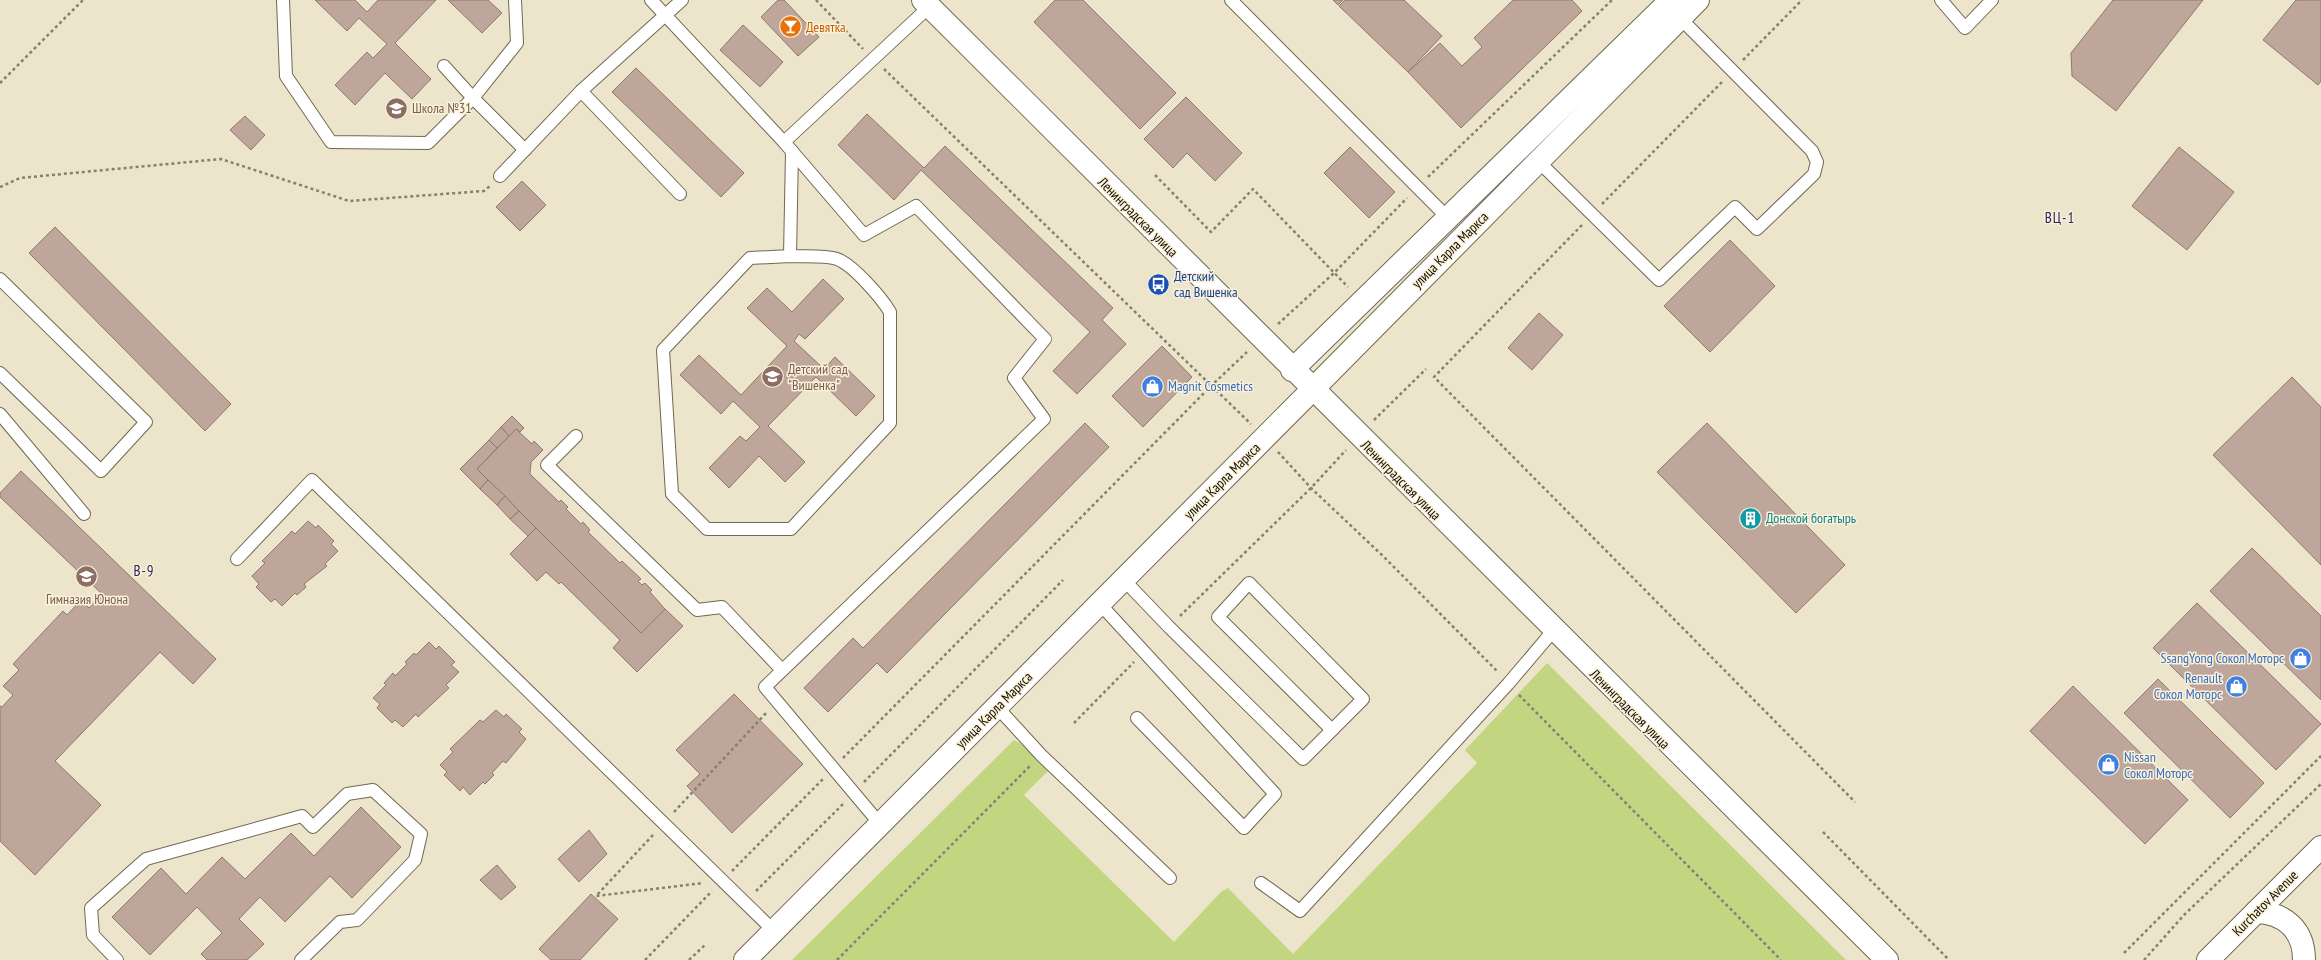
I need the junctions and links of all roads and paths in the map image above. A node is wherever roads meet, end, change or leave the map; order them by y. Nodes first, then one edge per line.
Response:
1 (83, 0) edge
2 (283, 0) edge
3 (515, 0) edge
4 (651, 0) edge
5 (682, 0) edge
6 (816, 0) edge
7 (1231, 0) edge
8 (1612, 0) edge
9 (1698, 0) edge
10 (1802, 0) edge
11 (1941, 0) edge
12 (1992, 0) edge
13 (924, 2) edge
14 (1675, 9) edge
15 (665, 16) junction
16 (873, 59) junction
17 (444, 66) dead end
18 (1732, 72) junction
19 (0, 83) edge
20 (581, 91) junction
21 (473, 98) junction
22 (788, 147) junction
23 (525, 150) junction
24 (1538, 161) junction
25 (1155, 175) dead end
26 (500, 176) joint
27 (0, 187) edge
28 (1417, 188) junction
29 (680, 194) dead end
30 (1593, 214) junction
31 (1448, 218) junction
32 (790, 256) junction
33 (1334, 272) junction
34 (0, 280) edge
35 (1363, 302) junction
36 (1262, 339) junction
37 (1426, 369) dead end
38 (1293, 370) junction
39 (0, 373) edge
40 (1211, 386) junction
41 (1313, 390) junction
42 (0, 414) edge
43 (576, 436) dead end
44 (1359, 436) junction
45 (1265, 438) junction
46 (1311, 488) junction
47 (84, 514) dead end
48 (237, 559) dead end
49 (1063, 580) dead end
50 (1124, 580) junction
51 (1100, 604) junction
52 (1169, 627) junction
53 (1553, 631) junction
54 (1144, 652) junction
55 (782, 670) junction
56 (1508, 684) junction
57 (997, 707) junction
58 (1137, 718) dead end
59 (1074, 723) dead end
60 (1332, 730) junction
61 (1042, 755) junction
62 (2321, 756) edge
63 (833, 768) junction
64 (2321, 784) edge
65 (854, 793) junction
66 (1855, 802) dead end
67 (880, 824) junction
68 (1824, 832) dead end
69 (2321, 847) edge
70 (1170, 878) dead end
71 (723, 881) junction
72 (1261, 883) dead end
73 (745, 902) junction
74 (2256, 912) junction
75 (774, 931) junction
76 (706, 944) dead end
77 (2321, 949) edge
78 (2124, 953) dead end
79 (117, 960) edge
80 (301, 960) edge
81 (645, 960) edge
82 (689, 960) edge
83 (745, 960) edge
84 (837, 960) edge
85 (1782, 960) edge
86 (1880, 960) edge
87 (1888, 960) edge
88 (1949, 960) edge
89 (2144, 960) edge
90 (2208, 960) edge
91 (2304, 960) edge
92 (2310, 960) edge

1 - 19 path
2 - 21 lane
3 - 21 lane
4 - 15 lane
5 - 15 lane
6 - 16 path
7 - 28 lane
8 - 28 path
9 - 14 street, улица Карла Маркса
10 - 18 path
11 - 12 lane
13 - 16 lane
13 - 36 street, Ленинградская улица
14 - 18 lane
14 - 24 street, улица Карла Маркса
14 - 31 street, улица Карла Маркса
15 - 20 lane
15 - 22 lane
16 - 22 lane
16 - 40 path
17 - 21 lane
18 - 30 path
18 - 30 lane
20 - 23 lane
20 - 29 lane
21 - 23 lane
22 - 32 lane
22 - 55 lane
23 - 26 lane
24 - 30 lane
24 - 41 street, улица Карла Маркса
25 - 33 path
26 - 27 path
28 - 31 lane
28 - 33 path
30 - 66 path
31 - 35 street, улица Карла Маркса
32 - 32 lane
33 - 35 path
33 - 36 path
34 - 39 lane
35 - 38 street, улица Карла Маркса
36 - 38 street, Ленинградская улица
36 - 40 path
37 - 44 path
38 - 41 street, Ленинградская улица
40 - 45 path
40 - 63 path
41 - 44 street, Ленинградская улица
41 - 45 street, улица Карла Маркса
42 - 47 lane
43 - 55 lane
44 - 46 path
44 - 53 street, Ленинградская улица
44 - 87 street
45 - 46 path
45 - 50 street, улица Карла Маркса
46 - 52 path
46 - 56 path
48 - 71 lane
49 - 65 path
50 - 51 street, улица Карла Маркса
50 - 52 lane
51 - 54 lane
51 - 57 street, улица Карла Маркса
52 - 60 lane
53 - 56 lane
53 - 86 street, Ленинградская улица
54 - 58 lane
54 - 59 path
55 - 63 lane
56 - 72 lane
56 - 85 path
57 - 61 lane
57 - 67 street, улица Карла Маркса
60 - 60 lane
61 - 70 lane
61 - 84 path
62 - 78 path
63 - 65 lane
63 - 71 path
64 - 89 path
65 - 67 lane
65 - 73 path
67 - 75 street, улица Карла Маркса
68 - 88 path
69 - 74 street, Kurchatov Avenue
71 - 73 lane
71 - 81 path
73 - 75 lane
74 - 90 street, Kurchatov Avenue
74 - 91 street
75 - 83 street, улица Карла Маркса
76 - 82 path
77 - 92 street
79 - 80 lane

